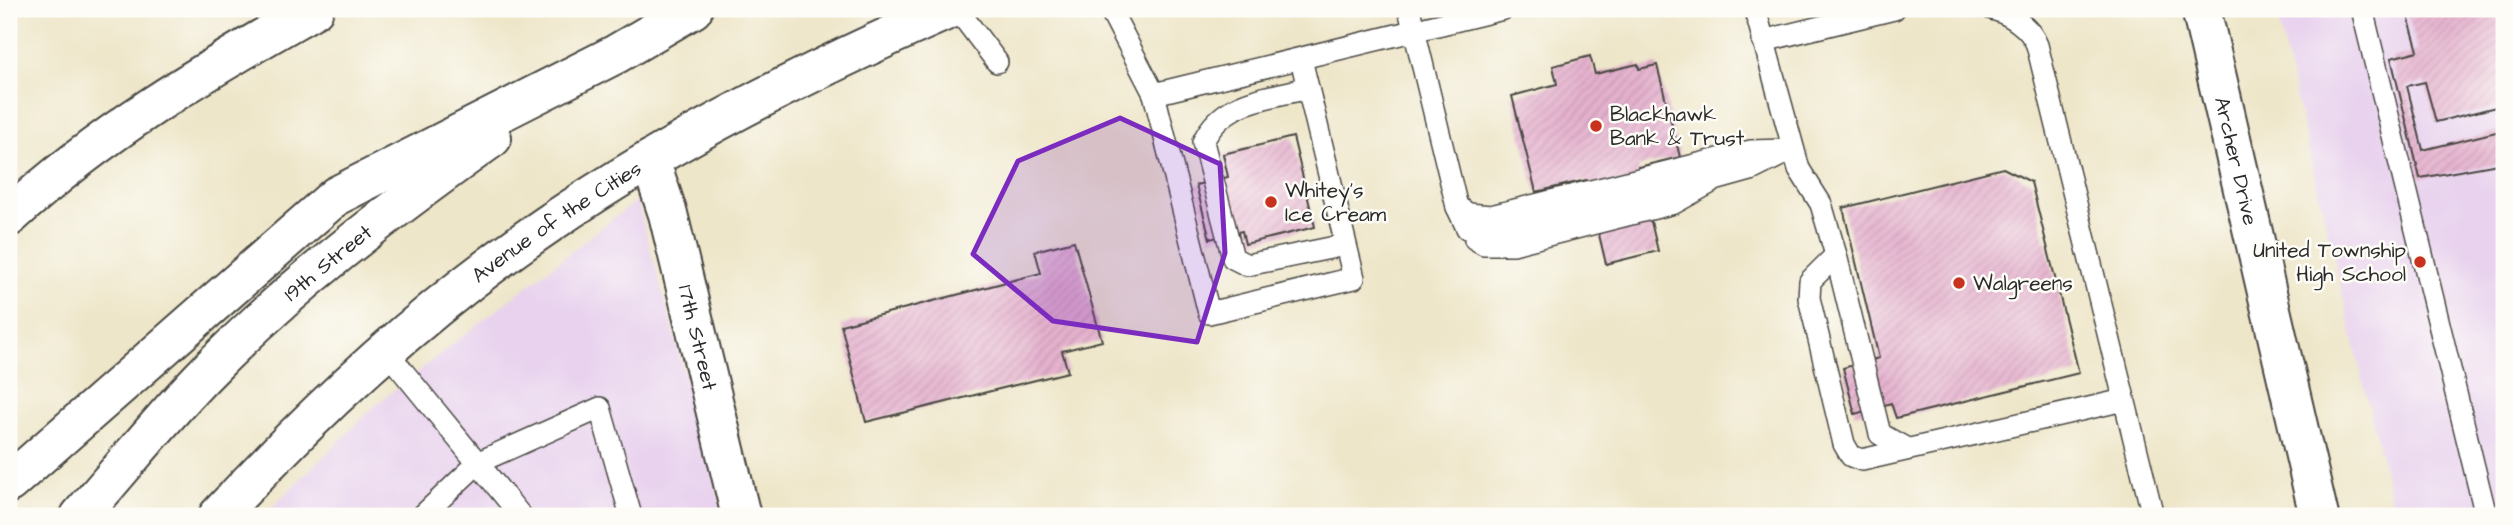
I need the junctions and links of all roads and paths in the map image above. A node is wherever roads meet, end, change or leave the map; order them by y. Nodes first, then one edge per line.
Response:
1 (314, 9) edge
2 (693, 9) edge
3 (950, 9) edge
4 (957, 9) edge
5 (1110, 9) edge
6 (1409, 9) edge
7 (1503, 9) edge
8 (1755, 9) edge
9 (1894, 9) edge
10 (1992, 9) edge
11 (2201, 9) edge
12 (2361, 9) edge
13 (1414, 31) junction
14 (1763, 41) junction
15 (615, 54) junction
16 (1301, 58) junction
17 (997, 62) dead end
18 (1308, 88) junction
19 (1154, 94) junction
20 (1793, 149) junction
21 (650, 160) junction
22 (1702, 164) junction
23 (1457, 207) junction
24 (9, 217) edge
25 (1471, 234) junction
26 (1345, 245) junction
27 (1836, 255) junction
28 (387, 352) junction
29 (2124, 400) junction
30 (1905, 448) junction
31 (479, 462) junction
32 (9, 483) edge
33 (80, 516) edge
34 (218, 516) edge
35 (422, 516) edge
36 (521, 516) edge
37 (631, 516) edge
38 (741, 516) edge
39 (2153, 516) edge
40 (2319, 516) edge
41 (2486, 516) edge

1 - 24 main road
2 - 15 main road
3 - 21 main road, Avenue of the Cities
4 - 17 lane
5 - 19 lane
6 - 13 lane
7 - 13 lane
8 - 14 lane
9 - 14 lane
10 - 29 lane
11 - 40 main road, Archer Drive
12 - 41 lane
13 - 16 lane
13 - 23 lane
14 - 20 lane
15 - 32 main road
15 - 33 main road, 19th Street
16 - 18 lane
16 - 19 lane
18 - 26 lane
18 - 26 lane
19 - 26 lane
20 - 22 lane
20 - 25 lane
20 - 27 lane
21 - 28 main road, Avenue of the Cities
21 - 38 main road, 17th Street
22 - 23 lane
22 - 25 lane
23 - 25 lane
27 - 30 lane
27 - 30 lane
28 - 31 lane
28 - 34 main road, Avenue of the Cities
29 - 30 lane
29 - 39 lane
31 - 35 lane
31 - 36 lane
31 - 37 lane

